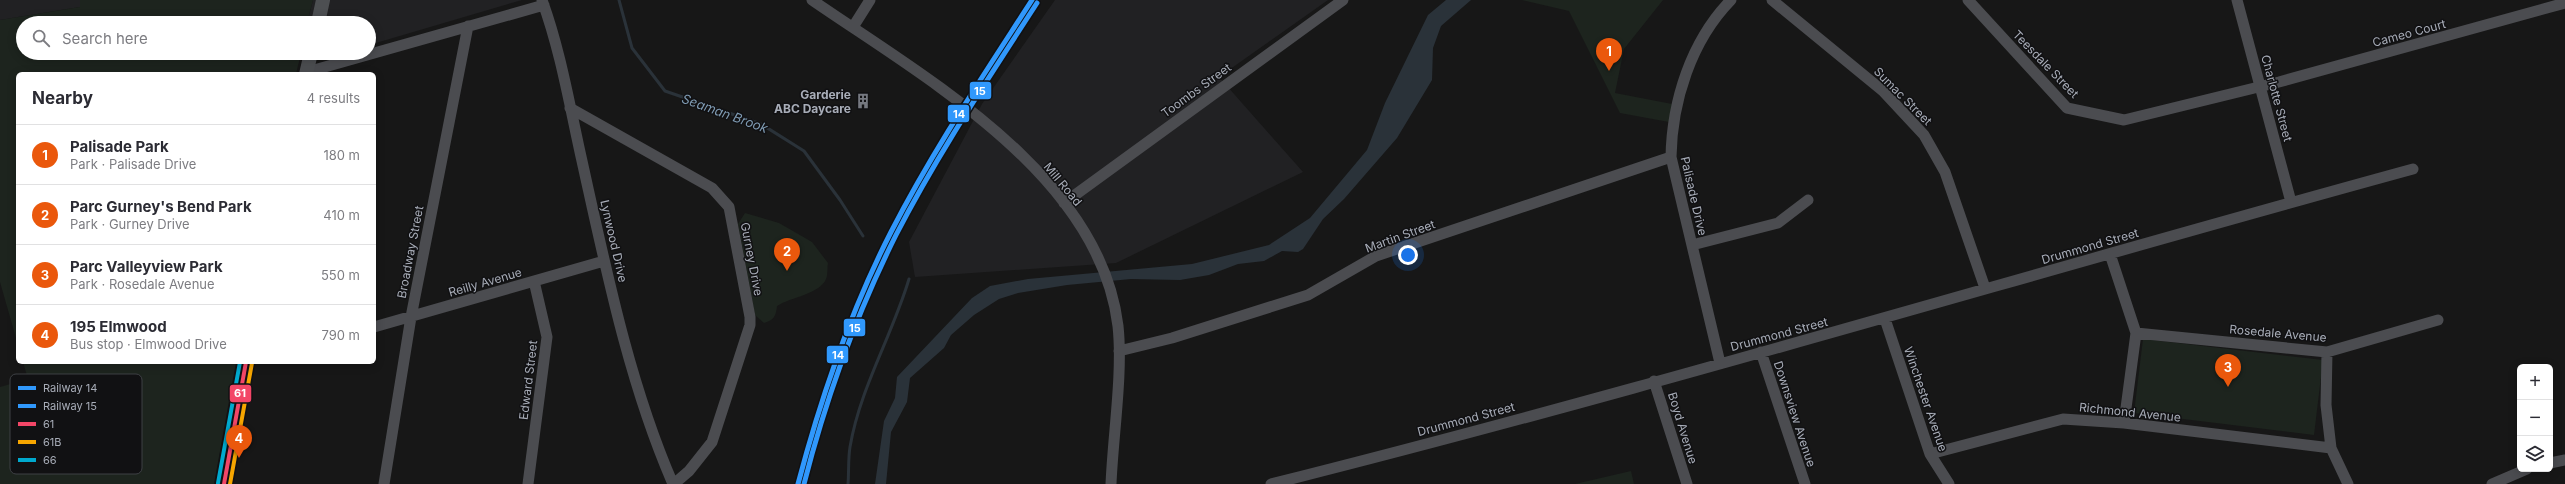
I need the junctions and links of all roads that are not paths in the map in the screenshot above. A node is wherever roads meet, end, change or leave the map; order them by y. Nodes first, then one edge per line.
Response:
1 (323, 0) edge
2 (812, 0) edge
3 (870, 0) edge
4 (1343, 0) edge
5 (1731, 0) edge
6 (1772, 0) edge
7 (1968, 0) edge
8 (2237, 0) edge
9 (543, 2) edge
10 (2565, 3) edge
11 (320, 16) edge
12 (468, 26) junction
13 (853, 26) junction
14 (376, 53) edge
15 (309, 60) edge
16 (351, 60) edge
17 (306, 72) edge
18 (309, 72) edge
19 (2260, 86) junction
20 (570, 108) junction
21 (1671, 157) junction
22 (2414, 169) dead end
23 (1808, 200) dead end
24 (2291, 202) junction
25 (1064, 203) junction
26 (1692, 246) junction
27 (2110, 254) junction
28 (604, 261) junction
29 (534, 281) junction
30 (1985, 288) junction
31 (411, 317) junction
32 (1885, 319) junction
33 (2438, 320) dead end
34 (376, 326) edge
35 (2136, 334) junction
36 (1119, 351) junction
37 (1761, 352) junction
38 (2327, 352) junction
39 (1720, 363) junction
40 (249, 364) edge
41 (1654, 381) junction
42 (2124, 423) junction
43 (2331, 448) junction
44 (1930, 454) junction
45 (2565, 460) edge
46 (2553, 463) edge
47 (2520, 472) edge
48 (224, 484) edge
49 (384, 484) edge
50 (528, 484) edge
51 (673, 484) edge
52 (1110, 484) edge
53 (1271, 484) edge
54 (1687, 484) edge
55 (1805, 484) edge
56 (1949, 484) edge
57 (2348, 484) edge
58 (2492, 484) edge

1 - 11 main road
2 - 13 street, Mill Road
3 - 13 street
4 - 25 street, Toombs Street
5 - 21 street, Palisade Drive
6 - 30 street, Sumac Street
7 - 19 street, Teesdale Street
8 - 19 street, Charlotte Street
9 - 12 street
9 - 20 street, Lynwood Drive
10 - 19 street, Cameo Court
12 - 14 street
12 - 31 street, Broadway Street
13 - 25 street, Mill Road
15 - 17 main road
16 - 18 street
19 - 24 street, Charlotte Street
20 - 28 street, Lynwood Drive
20 - 51 street, Gurney Drive
21 - 26 street, Palisade Drive
21 - 36 street, Martin Street
22 - 24 street, Drummond Street
23 - 26 street
24 - 27 street, Drummond Street
25 - 36 street, Mill Road
26 - 39 street, Palisade Drive
27 - 30 street, Drummond Street
27 - 35 street
28 - 29 street, Reilly Avenue
28 - 51 street, Lynwood Drive
29 - 31 street, Reilly Avenue
29 - 50 street, Edward Street
30 - 32 street, Drummond Street
31 - 34 street, Reilly Avenue
31 - 49 street, Broadway Street
32 - 37 street, Drummond Street
32 - 44 street, Winchester Avenue
33 - 38 street, Rosedale Avenue
35 - 38 street, Rosedale Avenue
35 - 42 street
36 - 52 street, Mill Road
37 - 39 street, Drummond Street
37 - 55 street, Downsview Avenue
38 - 43 street
39 - 41 street, Drummond Street
40 - 48 main road
41 - 53 street, Drummond Street
41 - 54 street, Boyd Avenue
42 - 43 street, Richmond Avenue
42 - 44 street, Richmond Avenue
43 - 57 street
44 - 56 street, Winchester Avenue
45 - 46 street
47 - 58 street

